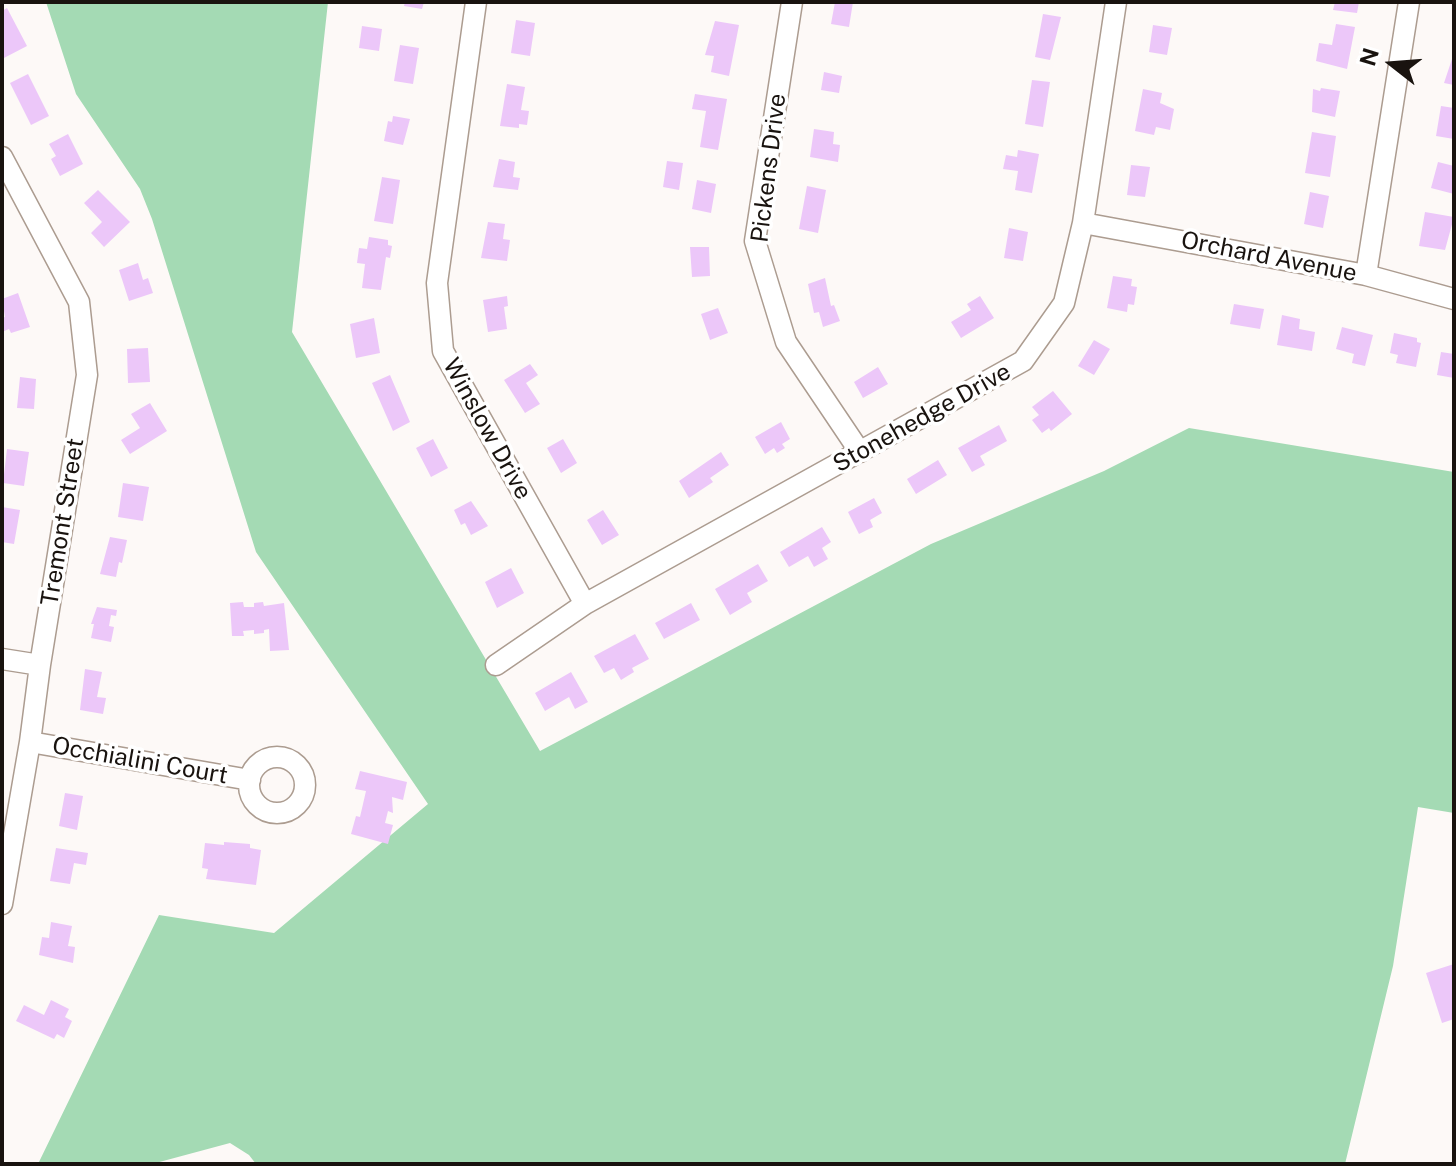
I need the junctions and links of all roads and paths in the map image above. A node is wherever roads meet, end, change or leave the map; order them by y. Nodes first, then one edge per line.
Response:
1 (476, 2) edge
2 (792, 2) edge
3 (1116, 2) edge
4 (1409, 2) edge
5 (2, 157) edge
6 (1083, 223) junction
7 (1366, 275) junction
8 (1454, 299) edge
9 (860, 452) junction
10 (585, 604) junction
11 (2, 659) edge
12 (40, 665) junction
13 (496, 665) dead end
14 (30, 742) junction
15 (250, 780) dead end
16 (2, 904) edge

1 - 10 street, Winslow Drive
2 - 9 street, Pickens Drive
3 - 6 street, Stonehedge Drive
4 - 7 street
5 - 12 street, Tremont Street
6 - 7 street, Orchard Avenue
6 - 9 street, Stonehedge Drive
7 - 8 street, Orchard Avenue
9 - 10 street, Stonehedge Drive
10 - 13 street, Stonehedge Drive
11 - 12 street
12 - 14 street, Tremont Street
14 - 15 street, Occhialini Court
14 - 16 street, Tremont Street

